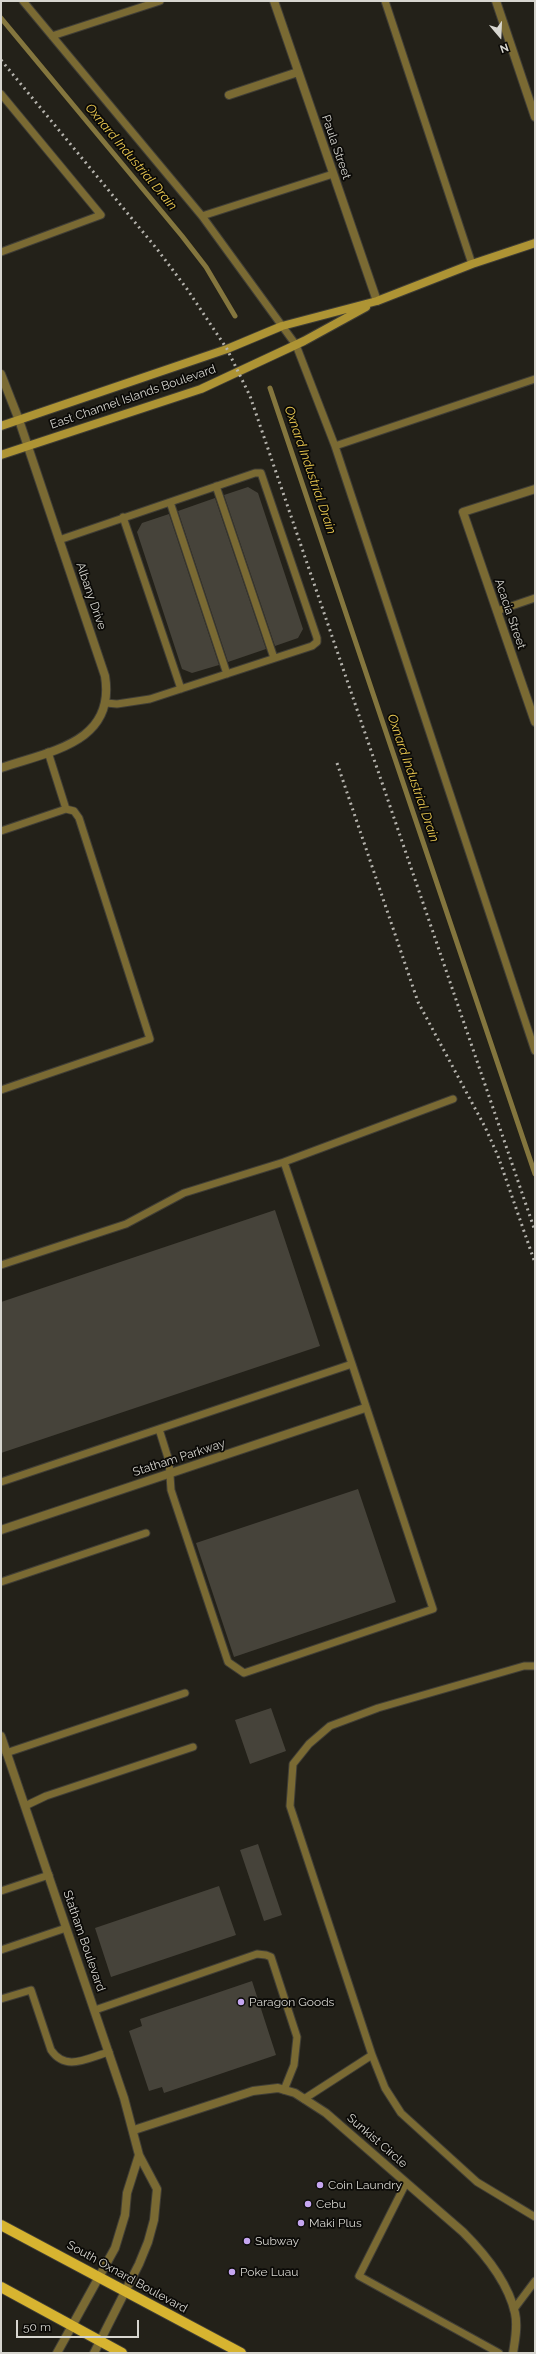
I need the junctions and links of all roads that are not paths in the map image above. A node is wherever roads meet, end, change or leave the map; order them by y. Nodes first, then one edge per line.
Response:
1 (23, 1) edge
2 (160, 1) edge
3 (274, 1) edge
4 (386, 1) edge
5 (496, 1) edge
6 (52, 36) junction
7 (298, 72) junction
8 (1, 94) edge
9 (229, 95) dead end
10 (535, 118) edge
11 (333, 174) junction
12 (202, 216) junction
13 (535, 243) edge
14 (1, 252) edge
15 (472, 264) junction
16 (377, 301) junction
17 (282, 326) junction
18 (296, 345) junction
19 (1, 374) edge
20 (535, 379) edge
21 (19, 420) junction
22 (1, 426) edge
23 (27, 446) junction
24 (335, 446) junction
25 (1, 455) edge
26 (216, 486) junction
27 (535, 489) edge
28 (170, 502) junction
29 (123, 517) junction
30 (59, 540) junction
31 (535, 598) edge
32 (497, 611) junction
33 (274, 658) junction
34 (227, 674) junction
35 (181, 689) junction
36 (106, 703) junction
37 (533, 710) edge
38 (535, 722) edge
39 (48, 752) junction
40 (1, 768) edge
41 (66, 809) junction
42 (1, 831) edge
43 (535, 1051) edge
44 (1, 1090) edge
45 (453, 1099) dead end
46 (284, 1162) junction
47 (1, 1265) edge
48 (352, 1364) junction
49 (365, 1408) junction
50 (159, 1429) junction
51 (170, 1473) junction
52 (1, 1482) edge
53 (1, 1530) edge
54 (146, 1533) dead end
55 (1, 1582) edge
56 (535, 1666) edge
57 (185, 1693) dead end
58 (1, 1736) edge
59 (193, 1747) dead end
60 (6, 1753) junction
61 (24, 1806) junction
62 (49, 1876) junction
63 (1, 1891) edge
64 (66, 1928) junction
65 (1, 1950) edge
66 (1, 1999) edge
67 (95, 2010) junction
68 (108, 2052) junction
69 (372, 2055) junction
70 (284, 2090) junction
71 (304, 2099) junction
72 (134, 2130) junction
73 (139, 2155) junction
74 (406, 2182) junction
75 (535, 2217) edge
76 (1, 2225) edge
77 (99, 2278) junction
78 (535, 2281) edge
79 (1, 2287) edge
80 (124, 2291) junction
81 (514, 2309) junction
82 (71, 2326) junction
83 (100, 2342) junction
84 (57, 2353) edge
85 (94, 2353) edge
86 (122, 2353) edge
87 (241, 2353) edge
88 (498, 2353) edge
89 (514, 2353) edge

1 - 6 lane
2 - 6 lane
3 - 7 street, Paula Street
4 - 15 lane
5 - 10 street
6 - 12 lane
7 - 9 street
7 - 11 street, Paula Street
8 - 14 lane
11 - 12 lane
11 - 16 street, Paula Street
12 - 17 lane
13 - 15 main road, East Channel Islands Boulevard
15 - 16 main road, East Channel Islands Boulevard
16 - 17 main road, East Channel Islands Boulevard
16 - 18 main road, East Channel Islands Boulevard
17 - 18 lane
17 - 21 main road, East Channel Islands Boulevard
18 - 23 main road, East Channel Islands Boulevard
18 - 24 lane
19 - 21 street, Albany Drive
20 - 24 lane
21 - 22 main road, East Channel Islands Boulevard
21 - 23 street, Albany Drive
23 - 25 main road, East Channel Islands Boulevard
23 - 30 street, Albany Drive
24 - 43 lane
26 - 28 lane
26 - 33 lane
26 - 33 lane
27 - 32 street, Acacia Street
28 - 29 lane
28 - 34 lane
29 - 30 lane
29 - 35 lane
30 - 36 street, Albany Drive
31 - 32 lane
32 - 37 street, Acacia Street
33 - 34 lane
34 - 35 lane
35 - 36 lane
36 - 39 street, Albany Drive
37 - 38 street, Acacia Street
39 - 40 street, Albany Drive
39 - 41 lane
41 - 42 lane
41 - 44 lane
45 - 46 lane
46 - 47 lane
46 - 48 lane
48 - 49 lane
48 - 50 lane
49 - 51 street, Statham Parkway
49 - 51 lane
50 - 51 lane
50 - 52 lane
51 - 53 street, Statham Parkway
54 - 55 lane
56 - 69 lane
57 - 60 lane
58 - 60 street, Statham Boulevard
59 - 61 lane
60 - 61 street, Statham Boulevard
61 - 62 street, Statham Boulevard
62 - 63 lane
62 - 64 street, Statham Boulevard
64 - 65 lane
64 - 67 street, Statham Boulevard
66 - 68 lane
67 - 68 street, Statham Boulevard
67 - 70 lane
68 - 72 street, Statham Boulevard
69 - 71 lane
69 - 75 lane
70 - 71 street, Sunkist Circle
70 - 72 street, Sunkist Circle
71 - 74 street, Sunkist Circle
72 - 73 street, Statham Boulevard
73 - 77 street, Statham Boulevard
73 - 80 street, Statham Boulevard
74 - 81 street, Sunkist Circle
74 - 88 lane
76 - 77 main road, South Oxnard Boulevard
77 - 80 main road, South Oxnard Boulevard
77 - 82 street, Statham Boulevard
78 - 81 lane
79 - 82 main road
80 - 83 street, Statham Boulevard
80 - 87 main road, South Oxnard Boulevard
81 - 89 street, Sunkist Circle
82 - 83 main road
82 - 84 street, Statham Boulevard
83 - 85 street, Statham Boulevard
83 - 86 main road

